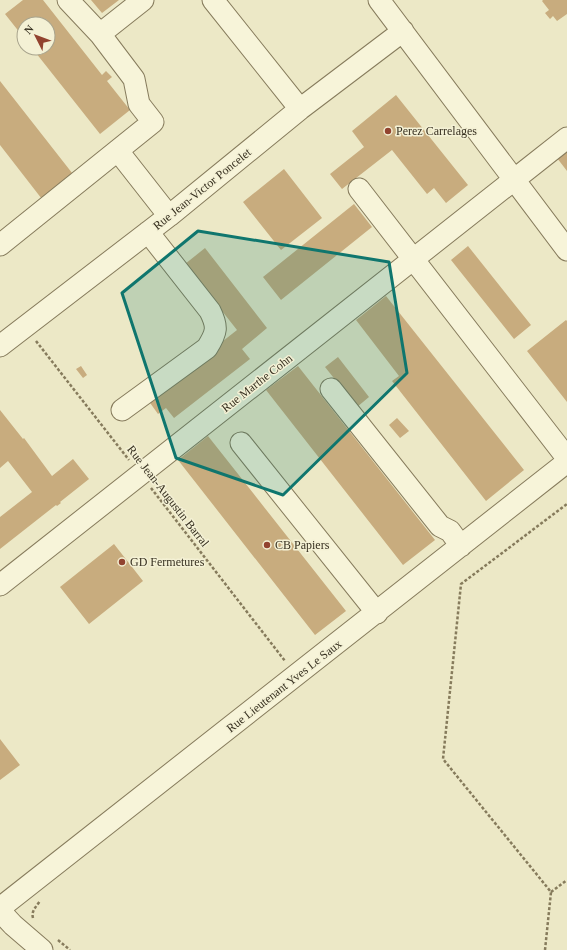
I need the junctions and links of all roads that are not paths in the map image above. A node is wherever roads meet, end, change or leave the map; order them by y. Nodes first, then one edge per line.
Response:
1 (68, 0) edge
2 (143, 0) edge
3 (214, 0) edge
4 (379, 0) edge
5 (403, 30) junction
6 (100, 34) junction
7 (300, 109) junction
8 (567, 138) edge
9 (118, 151) junction
10 (513, 181) junction
11 (359, 189) dead end
12 (169, 216) junction
13 (148, 232) junction
14 (0, 245) edge
15 (567, 250) edge
16 (414, 259) junction
17 (0, 346) edge
18 (331, 389) dead end
19 (122, 410) dead end
20 (241, 443) dead end
21 (567, 458) edge
22 (567, 462) edge
23 (461, 546) junction
24 (0, 585) edge
25 (377, 613) junction
26 (0, 910) edge
27 (47, 942) edge

1 - 6 street
2 - 6 street
3 - 7 street
4 - 5 street
5 - 7 street, Rue Jean-Victor Poncelet
5 - 10 street
6 - 9 street
7 - 12 street, Rue Jean-Victor Poncelet
8 - 10 street, Rue Marthe Cohn
9 - 12 street
9 - 14 street
10 - 15 street
10 - 16 street, Rue Marthe Cohn
11 - 16 street
12 - 13 street, Rue Jean-Victor Poncelet
13 - 17 street, Rue Jean-Victor Poncelet
13 - 19 street
16 - 21 street
16 - 24 street, Rue Marthe Cohn
18 - 23 street
20 - 25 street
22 - 23 street, Rue Lieutenant Yves Le Saux
23 - 25 street, Rue Lieutenant Yves Le Saux
25 - 26 street, Rue Lieutenant Yves Le Saux
26 - 27 street

